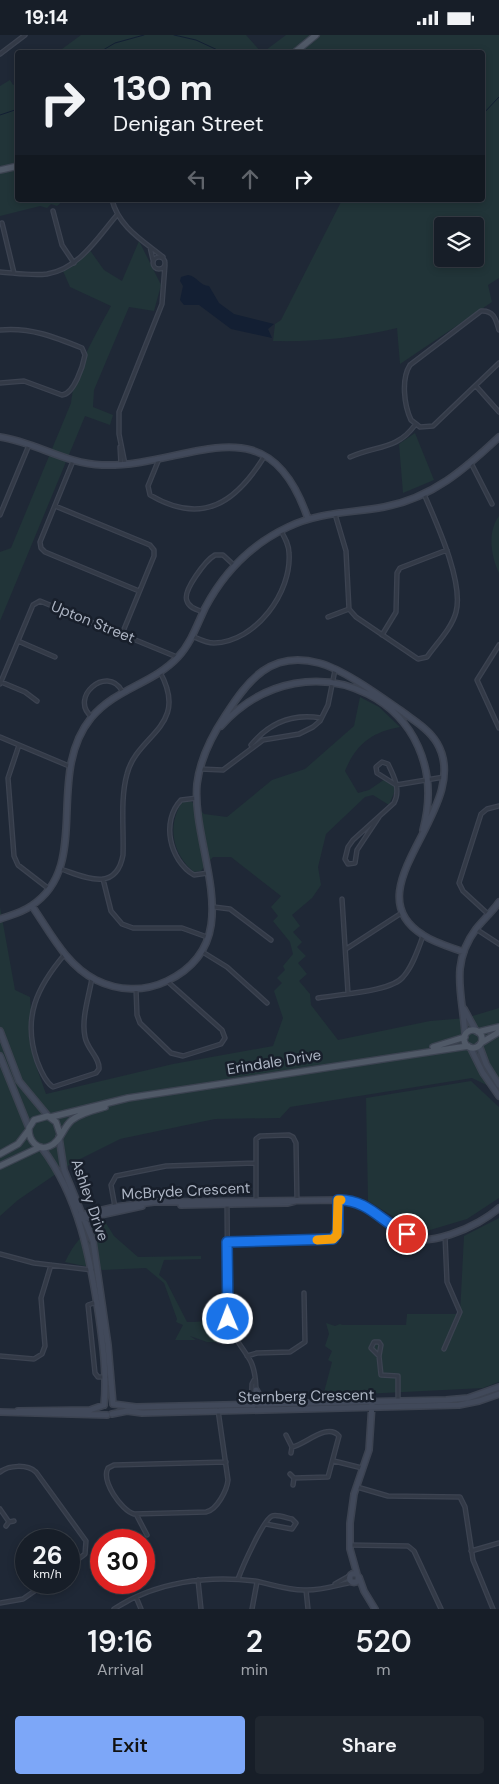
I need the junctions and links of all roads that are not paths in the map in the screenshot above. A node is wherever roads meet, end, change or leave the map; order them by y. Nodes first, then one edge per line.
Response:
1 (25, 35) edge
2 (316, 35) edge
3 (298, 50) edge
4 (0, 53) edge
5 (15, 166) edge
6 (0, 170) edge
7 (113, 202) edge
8 (53, 211) dead end
9 (117, 215) junction
10 (2, 223) dead end
11 (150, 247) junction
12 (163, 257) junction
13 (153, 261) junction
14 (74, 263) junction
15 (165, 265) junction
16 (157, 268) junction
17 (0, 272) edge
18 (14, 273) junction
19 (164, 278) junction
20 (0, 330) edge
21 (499, 330) edge
22 (499, 363) edge
23 (0, 383) edge
24 (476, 386) junction
25 (499, 412) edge
26 (415, 425) junction
27 (0, 437) edge
28 (499, 437) edge
29 (29, 444) junction
30 (265, 456) junction
31 (350, 457) dead end
32 (160, 458) junction
33 (74, 461) junction
34 (471, 463) junction
35 (123, 464) junction
36 (424, 494) junction
37 (492, 504) dead end
38 (55, 506) junction
39 (334, 512) junction
40 (0, 515) edge
41 (308, 519) junction
42 (280, 531) junction
43 (447, 550) junction
44 (235, 565) junction
45 (139, 591) junction
46 (350, 609) junction
47 (203, 612) junction
48 (328, 617) dead end
49 (122, 634) junction
50 (382, 635) junction
51 (192, 636) junction
52 (18, 641) junction
53 (499, 645) edge
54 (55, 657) dead end
55 (178, 657) junction
56 (335, 670) junction
57 (160, 673) junction
58 (0, 683) edge
59 (333, 683) junction
60 (122, 691) junction
61 (237, 697) junction
62 (37, 701) dead end
63 (244, 704) junction
64 (92, 717) junction
65 (321, 719) junction
66 (413, 720) junction
67 (406, 727) junction
68 (267, 729) junction
69 (499, 729) edge
70 (214, 734) junction
71 (0, 737) edge
72 (271, 737) junction
73 (19, 745) junction
74 (247, 750) junction
75 (69, 766) junction
76 (200, 769) junction
77 (444, 777) junction
78 (427, 780) junction
79 (396, 785) junction
80 (197, 798) junction
81 (499, 806) edge
82 (378, 817) junction
83 (421, 838) junction
84 (61, 869) junction
85 (209, 873) junction
86 (103, 879) junction
87 (50, 889) junction
88 (342, 899) dead end
89 (499, 902) edge
90 (32, 906) junction
91 (214, 907) junction
92 (403, 912) junction
93 (489, 915) junction
94 (1, 918) edge
95 (476, 929) junction
96 (423, 936) junction
97 (208, 937) junction
98 (271, 940) dead end
99 (499, 944) edge
100 (345, 949) junction
101 (201, 951) junction
102 (464, 952) junction
103 (65, 954) junction
104 (92, 978) junction
105 (167, 981) junction
106 (136, 989) junction
107 (348, 993) junction
108 (318, 998) dead end
109 (460, 999) junction
110 (267, 1003) dead end
111 (499, 1027) edge
112 (477, 1031) junction
113 (1, 1032) edge
114 (499, 1032) edge
115 (465, 1036) junction
116 (480, 1044) junction
117 (469, 1046) junction
118 (404, 1054) junction
119 (0, 1056) edge
120 (499, 1085) edge
121 (148, 1095) junction
122 (499, 1097) edge
123 (49, 1117) junction
124 (28, 1130) junction
125 (60, 1135) junction
126 (41, 1147) junction
127 (0, 1154) edge
128 (256, 1163) junction
129 (0, 1167) edge
130 (69, 1180) junction
131 (64, 1186) junction
132 (77, 1198) junction
133 (338, 1200) junction
134 (297, 1201) junction
135 (227, 1202) junction
136 (256, 1202) junction
137 (499, 1208) edge
138 (115, 1209) junction
139 (98, 1213) junction
140 (82, 1217) junction
141 (445, 1235) junction
142 (92, 1241) junction
143 (227, 1242) junction
144 (0, 1254) edge
145 (51, 1265) junction
146 (94, 1270) junction
147 (304, 1293) dead end
148 (100, 1302) junction
149 (444, 1349) dead end
150 (379, 1356) junction
151 (0, 1357) edge
152 (247, 1357) junction
153 (107, 1377) junction
154 (254, 1380) junction
155 (256, 1390) junction
156 (496, 1392) edge
157 (268, 1403) junction
158 (113, 1404) junction
159 (369, 1404) junction
160 (399, 1404) junction
161 (104, 1405) junction
162 (253, 1406) junction
163 (218, 1407) junction
164 (0, 1411) edge
165 (9, 1411) junction
166 (109, 1414) junction
167 (286, 1435) dead end
168 (292, 1447) junction
169 (291, 1453) dead end
170 (334, 1461) junction
171 (226, 1462) junction
172 (363, 1469) junction
173 (0, 1473) edge
174 (290, 1474) dead end
175 (294, 1478) junction
176 (293, 1485) dead end
177 (356, 1487) junction
178 (0, 1509) edge
179 (136, 1514) junction
180 (14, 1521) dead end
181 (9, 1522) junction
182 (266, 1525) junction
183 (6, 1526) dead end
184 (77, 1529) edge
185 (144, 1529) edge
186 (80, 1533) edge
187 (499, 1543) edge
188 (350, 1545) junction
189 (471, 1551) junction
190 (80, 1558) edge
191 (353, 1561) junction
192 (351, 1575) junction
193 (358, 1575) junction
194 (238, 1579) junction
195 (198, 1580) junction
196 (257, 1582) junction
197 (353, 1582) junction
198 (333, 1586) junction
199 (306, 1591) junction
200 (364, 1591) junction
201 (31, 1594) edge
202 (136, 1597) junction
203 (0, 1603) edge
204 (114, 1609) edge
205 (141, 1609) edge
206 (202, 1609) edge
207 (252, 1609) edge
208 (308, 1609) edge
209 (375, 1609) edge
210 (441, 1609) edge
211 (493, 1609) edge

1 - 4 street
2 - 3 main road
5 - 6 main road
7 - 9 street
8 - 14 street
9 - 11 street
9 - 14 street
10 - 18 street
11 - 12 street
11 - 13 street
12 - 13 street
12 - 15 street
13 - 16 street
14 - 18 street
15 - 16 street
15 - 19 street
16 - 19 street
17 - 18 street
19 - 35 street
20 - 23 street
21 - 26 street
22 - 24 street
24 - 25 street
24 - 26 street
26 - 31 street
27 - 29 street
28 - 34 street
29 - 33 street
29 - 40 street
30 - 32 street
30 - 32 street
30 - 41 street
32 - 35 street
33 - 35 street
33 - 38 street
34 - 36 street
34 - 37 street
36 - 39 street
36 - 43 street
38 - 45 street
38 - 45 street
39 - 41 street
39 - 46 street
41 - 42 street
42 - 44 street
42 - 51 street
43 - 50 street
43 - 50 street
44 - 47 street
44 - 47 street
45 - 49 street
46 - 48 street
46 - 50 street
47 - 51 street
49 - 52 street, Upton Street
49 - 55 street, Upton Street
51 - 55 street
52 - 54 street
52 - 58 street, Upton Street
53 - 69 street
55 - 57 street
56 - 59 street
56 - 61 street
56 - 66 street
57 - 60 street
57 - 86 street
58 - 62 street
59 - 63 street
59 - 65 street
59 - 67 street
60 - 64 street
60 - 64 street
61 - 63 street
61 - 70 street
63 - 70 street
64 - 75 street
65 - 68 street
65 - 72 street
66 - 67 street
66 - 77 street
67 - 78 street
68 - 72 street
68 - 74 street
70 - 76 street
71 - 73 street
72 - 74 street
73 - 75 street
73 - 87 street
74 - 76 street
75 - 84 street
76 - 80 street
77 - 78 street
77 - 83 street
78 - 79 street
78 - 83 street
79 - 79 street
79 - 82 street
80 - 85 street
80 - 85 street
81 - 93 street
82 - 82 street
83 - 92 street
84 - 86 street
84 - 87 street
85 - 91 street
86 - 97 street
87 - 90 street
88 - 100 street
89 - 93 street
90 - 94 street
90 - 103 street
91 - 97 street
91 - 98 street
92 - 96 street
92 - 100 street
93 - 95 street
95 - 99 street
95 - 102 street
96 - 102 street
96 - 107 street
97 - 101 street
100 - 107 street
101 - 105 street
101 - 110 street
102 - 109 street
103 - 104 street
103 - 104 street
104 - 106 street
105 - 106 street
105 - 106 street
107 - 108 street
109 - 112 street
109 - 115 street
111 - 112 main road, Erindale Drive
112 - 115 main road, Erindale Drive
112 - 116 main road
113 - 123 street
114 - 116 main road, Erindale Drive
115 - 117 main road
115 - 118 main road, Erindale Drive
116 - 117 main road, Erindale Drive
116 - 120 street
117 - 118 main road, Erindale Drive
117 - 122 street
118 - 121 main road, Erindale Drive
119 - 124 street
121 - 123 main road, Erindale Drive
121 - 125 main road, Erindale Drive
123 - 124 main road
123 - 125 main road
124 - 126 main road
124 - 127 main road
125 - 126 main road
125 - 130 street, Ashley Drive
126 - 129 main road
126 - 131 street, Ashley Drive
128 - 134 street
128 - 136 street
128 - 138 street
130 - 131 street
130 - 132 street, Ashley Drive
131 - 140 street, Ashley Drive
132 - 139 street
132 - 140 street, Ashley Drive
133 - 134 street, McBryde Crescent
133 - 141 street, McBryde Crescent
133 - 143 street
134 - 136 street, McBryde Crescent
135 - 136 street, McBryde Crescent
135 - 138 street, McBryde Crescent
135 - 143 street
137 - 141 street, McBryde Crescent
138 - 139 street, McBryde Crescent
139 - 140 street, McBryde Crescent
139 - 142 street
140 - 142 street, Ashley Drive
140 - 146 street, Ashley Drive
141 - 149 street
142 - 146 street, Ashley Drive
143 - 152 street
144 - 145 street
145 - 146 street
145 - 151 street
146 - 148 street, Ashley Drive
147 - 152 street
148 - 153 street, Ashley Drive
148 - 153 street, Ashley Drive
150 - 150 street
150 - 160 street
152 - 154 street
153 - 158 street, Ashley Drive
153 - 161 street, Ashley Drive
154 - 155 street
154 - 162 street
155 - 157 street
155 - 162 street
156 - 160 street, Sternberg Crescent
157 - 159 street, Sternberg Crescent
157 - 162 street, Sternberg Crescent
158 - 161 street, Sternberg Crescent
158 - 163 street, Sternberg Crescent
158 - 166 street, Ashley Drive
159 - 160 street, Sternberg Crescent
159 - 162 street, Sternberg Crescent
159 - 172 street
161 - 165 street, Sternberg Crescent
161 - 166 street, Ashley Drive
162 - 163 street, Sternberg Crescent
163 - 166 street, Sternberg Crescent
163 - 171 street
164 - 165 street, Sternberg Crescent
165 - 166 street, Sternberg Crescent
167 - 168 street
168 - 169 street
168 - 170 street
170 - 172 street
170 - 175 street
171 - 179 street
171 - 179 street
172 - 177 street
173 - 184 street
174 - 175 street
175 - 176 street
177 - 188 street
177 - 189 street
178 - 181 street
179 - 185 street
180 - 181 street
181 - 183 street
182 - 182 street
182 - 194 street
186 - 190 street
187 - 189 street
188 - 191 street
188 - 210 street
189 - 211 street
191 - 192 street
191 - 193 street
192 - 193 street
192 - 197 street
192 - 198 street
193 - 197 street
193 - 200 street
194 - 195 street
194 - 196 street
195 - 202 street
195 - 206 street
196 - 199 street
196 - 207 street
197 - 198 street
197 - 200 street
198 - 199 street
199 - 208 street
200 - 209 street
201 - 203 street
202 - 204 street
202 - 205 street

